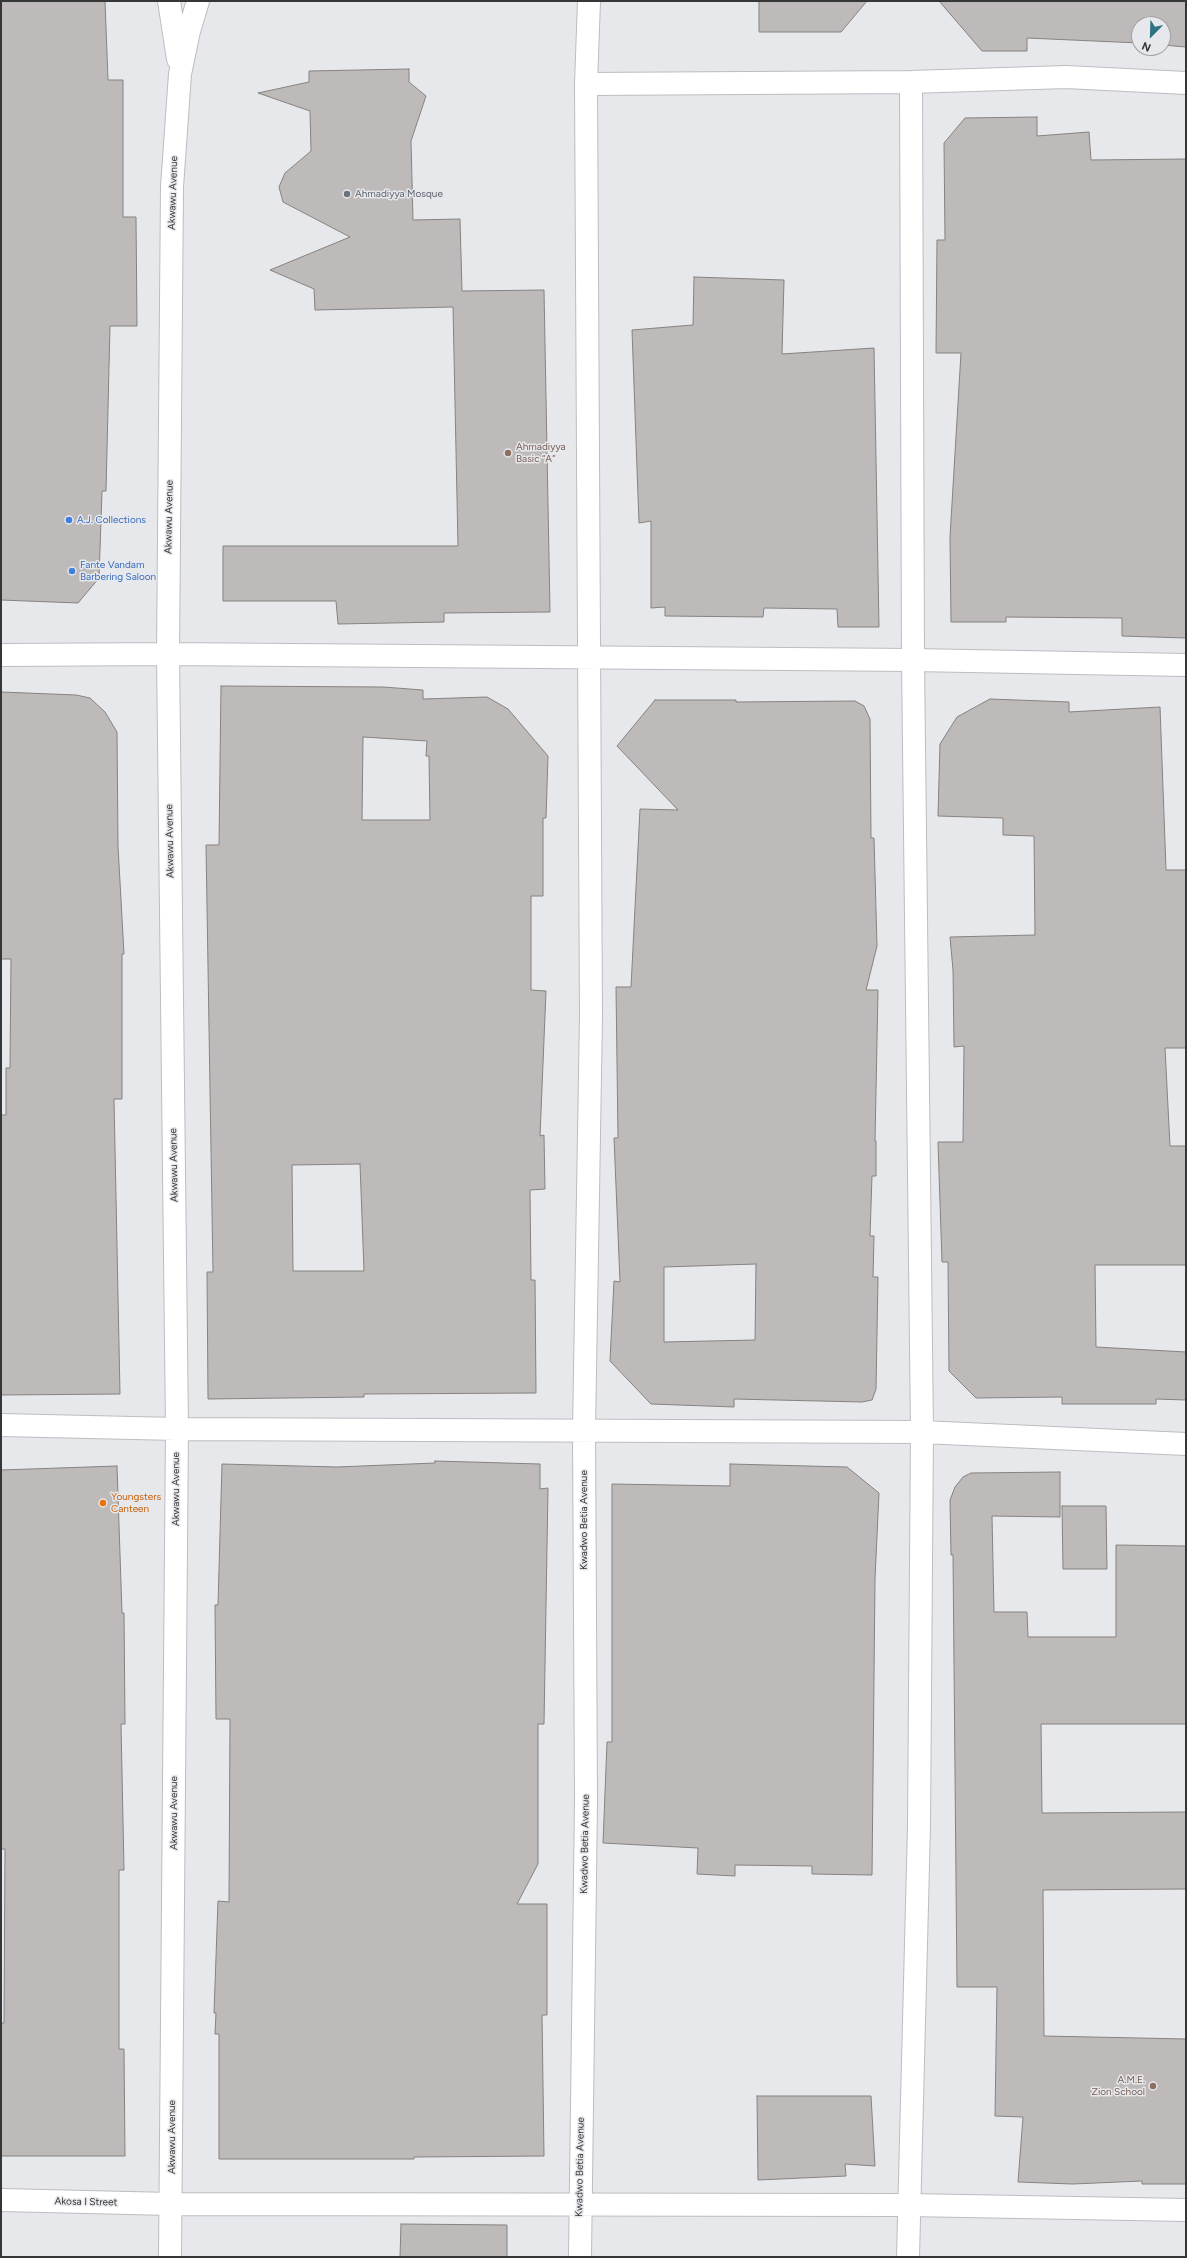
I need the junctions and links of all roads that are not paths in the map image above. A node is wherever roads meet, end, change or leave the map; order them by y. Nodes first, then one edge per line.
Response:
1 (169, 1) edge
2 (198, 1) edge
3 (589, 1) edge
4 (180, 74) junction
5 (911, 82) junction
6 (1186, 83) edge
7 (586, 84) junction
8 (168, 654) junction
9 (1, 655) edge
10 (589, 658) junction
11 (914, 660) junction
12 (1186, 665) edge
13 (1, 1425) edge
14 (177, 1429) junction
15 (584, 1430) junction
16 (922, 1432) junction
17 (1186, 1444) edge
18 (1, 2200) edge
19 (171, 2204) junction
20 (580, 2205) junction
21 (908, 2205) junction
22 (1186, 2210) edge
23 (170, 2257) edge
24 (580, 2257) edge
25 (908, 2257) edge

1 - 4 street, Akwawu Avenue
2 - 4 street, Akwawu Avenue
3 - 7 street, Kwadwo Betia Avenue
4 - 8 street, Akwawu Avenue
5 - 6 street
5 - 7 street
5 - 11 street
7 - 10 street, Kwadwo Betia Avenue
8 - 9 street
8 - 10 street
8 - 14 street, Akwawu Avenue
10 - 11 street
10 - 15 street, Kwadwo Betia Avenue
11 - 12 street
11 - 16 street
13 - 14 street
14 - 15 street
14 - 19 street, Akwawu Avenue
15 - 16 street
15 - 20 street, Kwadwo Betia Avenue
16 - 17 street
16 - 21 street
18 - 19 street, Akosa I Street
19 - 20 street, Akosa I Street
19 - 23 street, Akwawu Avenue
20 - 21 street, Akosa I Street
20 - 24 street, Kwadwo Betia Avenue
21 - 22 street, Akosa I Street
21 - 25 street

